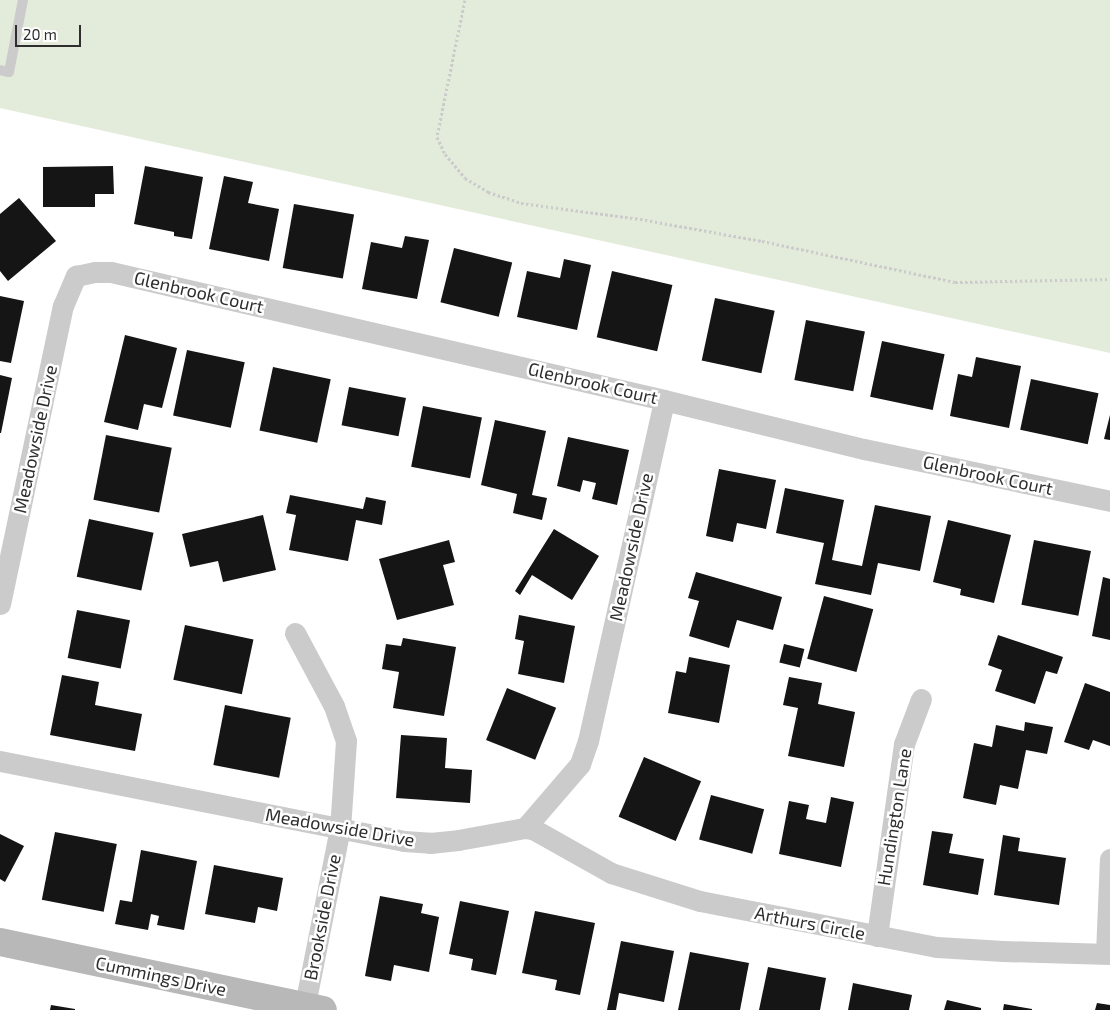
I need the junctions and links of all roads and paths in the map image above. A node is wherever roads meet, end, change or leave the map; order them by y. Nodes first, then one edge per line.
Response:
1 (23, 0) edge
2 (465, 0) edge
3 (0, 70) edge
4 (76, 276) joint
5 (1110, 279) edge
6 (664, 400) junction
7 (1110, 501) edge
8 (0, 604) edge
9 (295, 633) dead end
10 (921, 699) dead end
11 (0, 761) edge
12 (340, 828) junction
13 (525, 828) junction
14 (1110, 859) edge
15 (876, 936) junction
16 (0, 942) edge
17 (1108, 953) edge
18 (308, 1009) edge

1 - 3 lane
2 - 5 path
4 - 6 street, Glenbrook Court
4 - 8 street, Meadowside Drive
6 - 7 street, Glenbrook Court
6 - 13 street, Meadowside Drive
9 - 12 street, Brookside Drive
10 - 15 street, Hundington Lane
11 - 12 street, Meadowside Drive
12 - 13 street, Meadowside Drive
12 - 18 street, Brookside Drive
13 - 15 street, Arthurs Circle
14 - 17 street
15 - 17 street, Arthurs Circle
16 - 18 street, Cummings Drive

